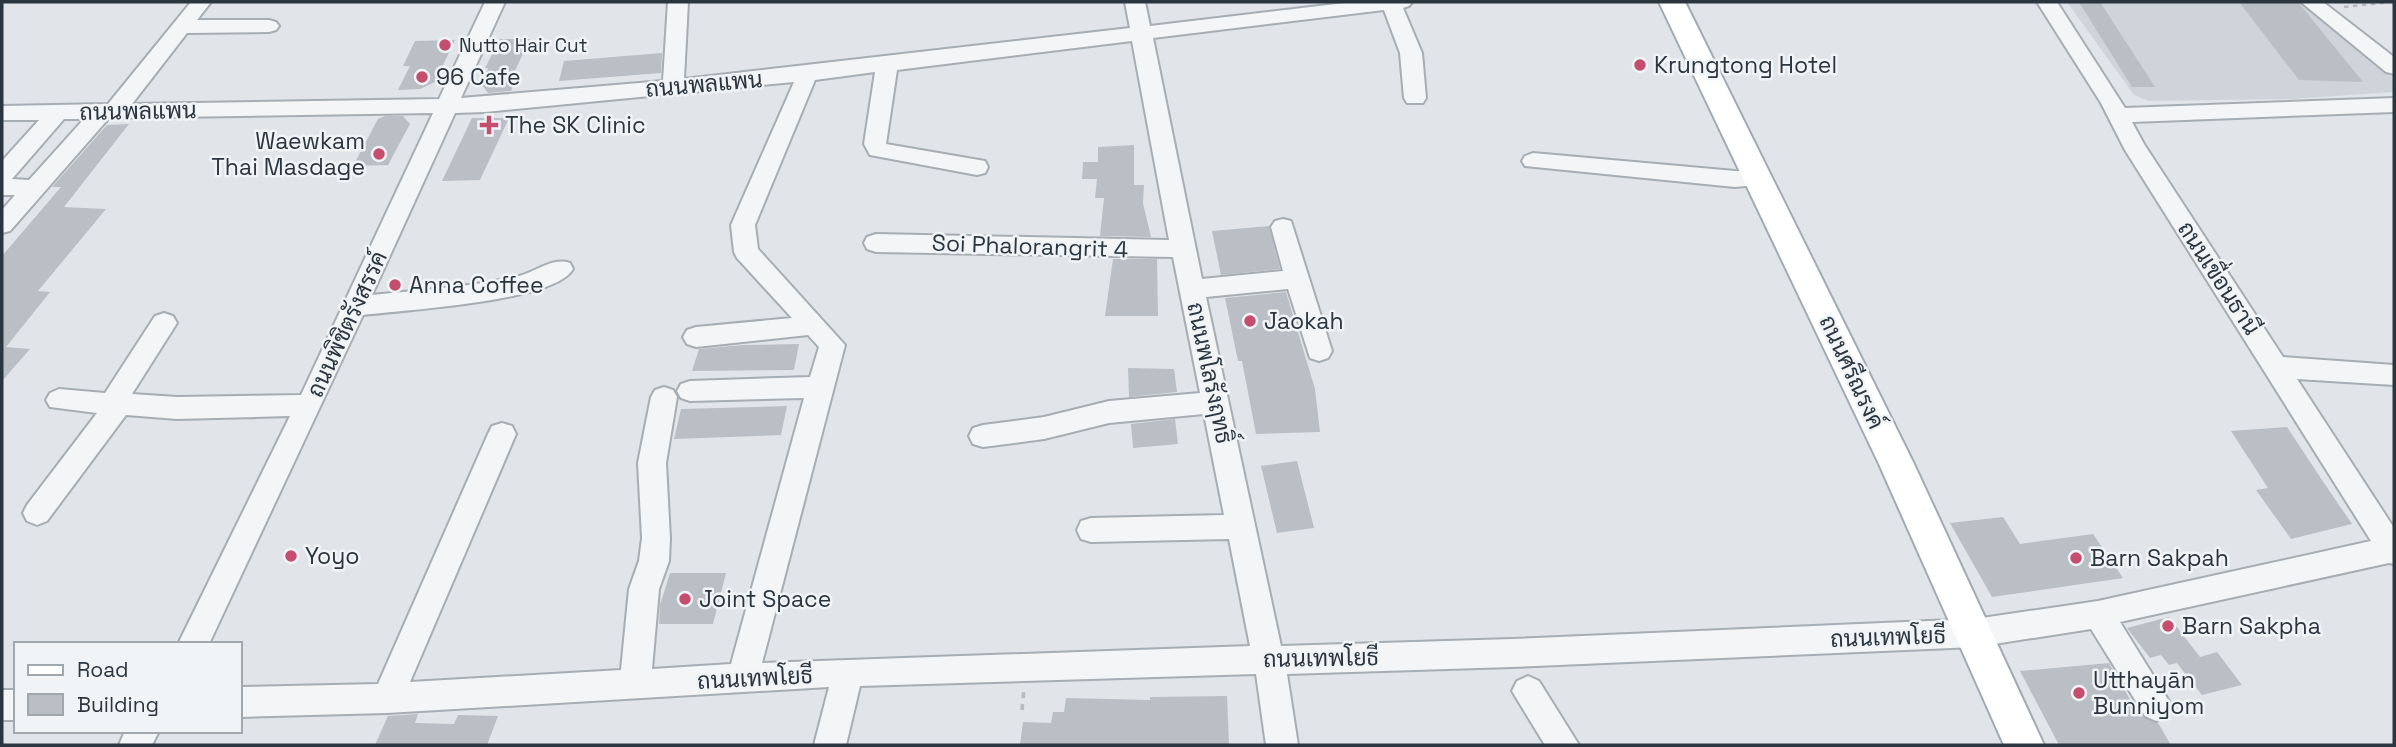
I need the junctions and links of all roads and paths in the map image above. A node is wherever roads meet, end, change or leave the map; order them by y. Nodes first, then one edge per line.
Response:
1 (201, 2) edge
2 (495, 2) edge
3 (678, 2) edge
4 (1135, 2) edge
5 (1396, 2) edge
6 (1672, 2) edge
7 (2047, 2) edge
8 (2391, 2) edge
9 (2316, 6) edge
10 (269, 26) dead end
11 (180, 27) junction
12 (1140, 35) junction
13 (887, 65) junction
14 (2394, 67) edge
15 (805, 74) junction
16 (673, 87) junction
17 (1415, 98) dead end
18 (449, 104) junction
19 (2394, 105) edge
20 (108, 111) junction
21 (2, 113) edge
22 (57, 113) junction
23 (2118, 115) junction
24 (1533, 161) dead end
25 (976, 167) dead end
26 (2, 176) edge
27 (1759, 178) junction
28 (2, 187) edge
29 (35, 188) junction
30 (2, 225) edge
31 (1283, 227) dead end
32 (876, 243) dead end
33 (1183, 248) junction
34 (561, 269) dead end
35 (1298, 279) junction
36 (1191, 289) junction
37 (356, 306) junction
38 (163, 323) dead end
39 (813, 326) junction
40 (696, 337) dead end
41 (1319, 351) dead end
42 (2276, 367) junction
43 (2394, 375) edge
44 (821, 387) junction
45 (59, 400) dead end
46 (1217, 402) junction
47 (116, 405) junction
48 (309, 405) junction
49 (502, 434) dead end
50 (983, 436) dead end
51 (37, 513) dead end
52 (1242, 527) junction
53 (1091, 530) dead end
54 (2393, 550) edge
55 (2098, 614) junction
56 (1975, 634) junction
57 (194, 642) edge
58 (1268, 659) junction
59 (848, 673) junction
60 (742, 679) junction
61 (635, 685) junction
62 (1528, 691) dead end
63 (387, 698) junction
64 (242, 702) edge
65 (2156, 706) dead end
66 (830, 745) edge
67 (1282, 745) edge
68 (1563, 745) edge
69 (2024, 745) edge

1 - 11 street
2 - 18 street, ถนนพิชิตรังสรรค์
3 - 16 street
4 - 12 street, ถนนพโลรังฤทธิ์
5 - 12 street, ถนนพลแพน
5 - 17 street
6 - 27 main road, ถนนศรีณรงค์
7 - 23 street, ถนนเขื่อนธานี
8 - 9 path
9 - 14 street
10 - 11 street
11 - 20 street
12 - 13 street, ถนนพลแพน
12 - 33 street, ถนนพโลรังฤทธิ์
13 - 15 street, ถนนพลแพน
13 - 25 street
15 - 16 street, ถนนพลแพน
15 - 39 street
16 - 18 street, ถนนพลแพน
18 - 20 street, ถนนพลแพน
18 - 37 street, ถนนพิชิตรังสรรค์
19 - 23 street
20 - 22 street, ถนนพลแพน
20 - 29 street
21 - 22 street, ถนนพลแพน
22 - 26 street
23 - 42 street, ถนนเขื่อนธานี
24 - 27 street
27 - 56 main road, ถนนศรีณรงค์
28 - 29 street
29 - 30 street
31 - 35 street
32 - 33 street, Soi Phalorangrit 4
33 - 36 street, ถนนพโลรังฤทธิ์
34 - 37 street
35 - 36 street
35 - 41 street
36 - 46 street, ถนนพโลรังฤทธิ์
37 - 48 street, ถนนพิชิตรังสรรค์
38 - 47 street
39 - 40 street
39 - 44 street
42 - 43 street
42 - 54 street, ถนนเขื่อนธานี
44 - 60 street
44 - 61 street
45 - 47 street
46 - 50 street
46 - 52 street, ถนนพโลรังฤทธิ์
47 - 48 street
47 - 51 street
48 - 57 street, ถนนพิชิตรังสรรค์
49 - 63 street
52 - 53 street
52 - 58 street, ถนนพโลรังฤทธิ์
54 - 55 street, ถนนเทพโยธี
55 - 56 street, ถนนเทพโยธี
55 - 65 street
56 - 58 street, ถนนเทพโยธี
56 - 69 main road, ถนนศรีณรงค์
58 - 59 street, ถนนเทพโยธี
58 - 67 street, ถนนพโลรังฤทธิ์
59 - 60 street, ถนนเทพโยธี
59 - 66 street
60 - 61 street, ถนนเทพโยธี
61 - 63 street, ถนนเทพโยธี
62 - 68 street
63 - 64 street, ถนนเทพโยธี

